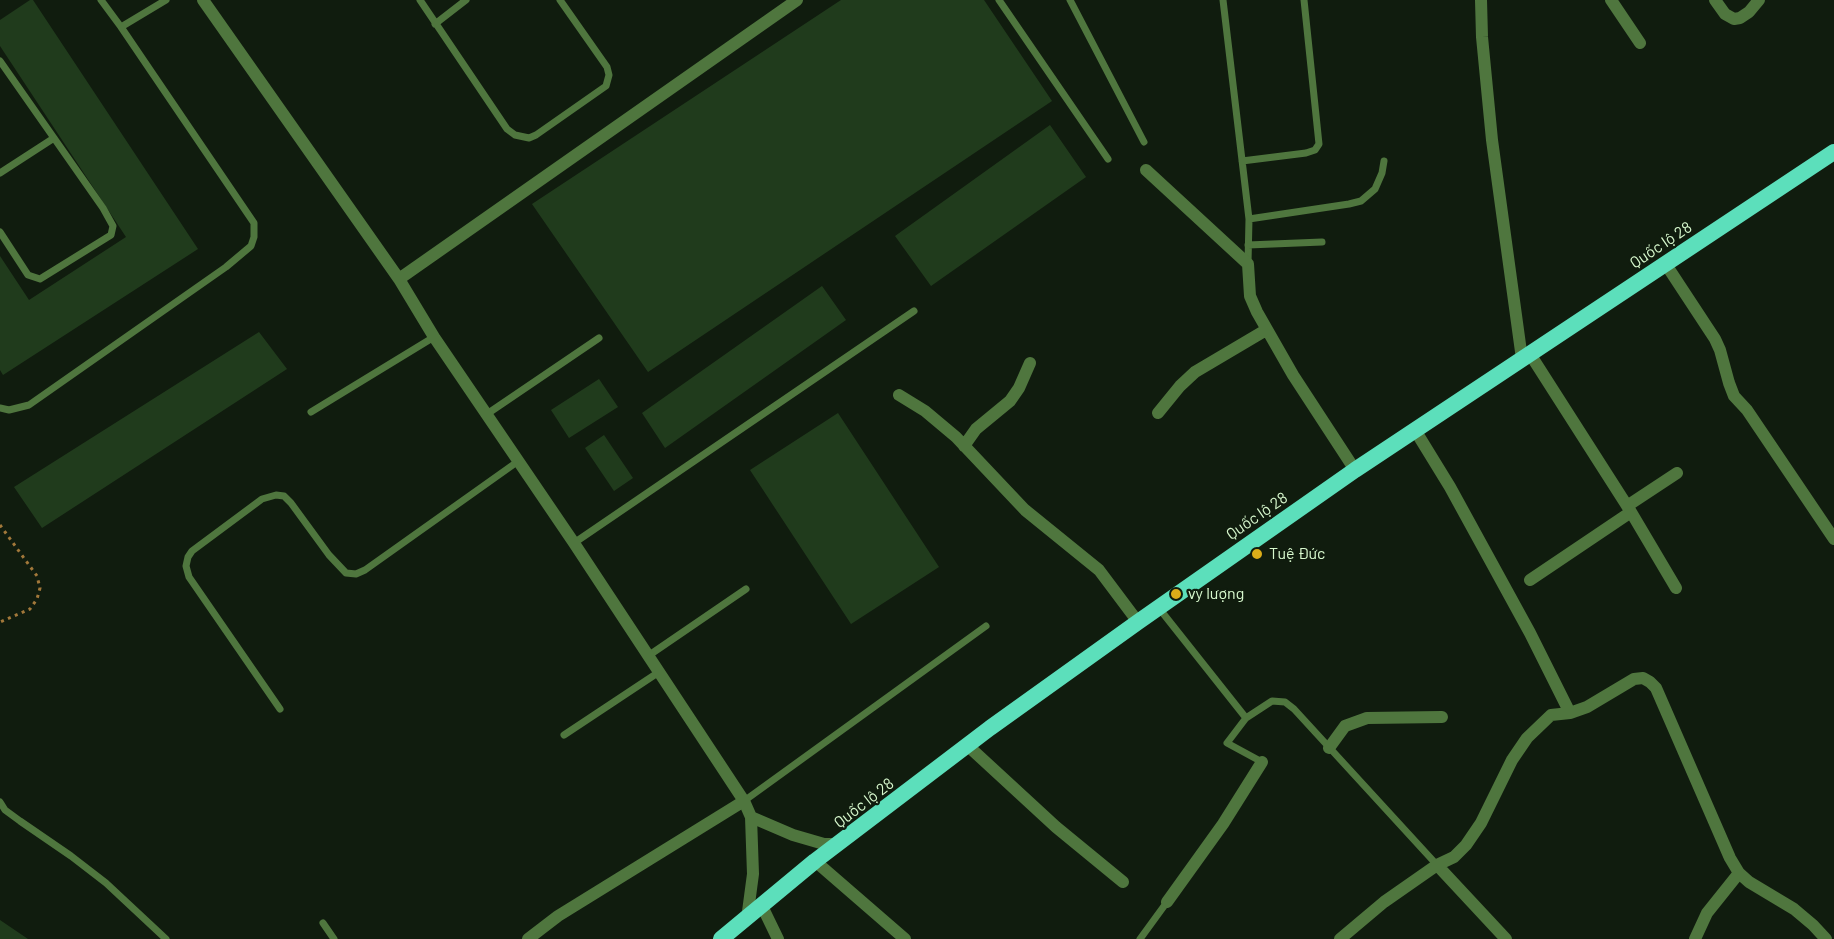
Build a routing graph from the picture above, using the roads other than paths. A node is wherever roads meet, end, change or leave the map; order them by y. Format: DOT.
graph roads {
  1 [pos="101,0"];
  2 [pos="166,0"];
  3 [pos="203,0"];
  4 [pos="420,0"];
  5 [pos="466,0"];
  6 [pos="560,0"];
  7 [pos="797,0"];
  8 [pos="999,0"];
  9 [pos="1070,0"];
  10 [pos="1223,0"];
  11 [pos="1304,0"];
  12 [pos="1481,0"];
  13 [pos="1611,0"];
  14 [pos="1715,0"];
  15 [pos="1759,0"];
  16 [pos="435,24"];
  17 [pos="121,27"];
  18 [pos="1640,43"];
  19 [pos="0,61"];
  20 [pos="54,138"];
  21 [pos="1144,142"];
  22 [pos="1834,152"];
  23 [pos="1108,159"];
  24 [pos="1384,160"];
  25 [pos="1242,161"];
  26 [pos="1146,170"];
  27 [pos="0,173"];
  28 [pos="1249,219"];
  29 [pos="0,232"];
  30 [pos="1322,242"];
  31 [pos="1248,245"];
  32 [pos="1665,263"];
  33 [pos="1248,264"];
  34 [pos="399,279"];
  35 [pos="914,311"];
  36 [pos="1266,330"];
  37 [pos="434,337"];
  38 [pos="599,338"];
  39 [pos="1526,357"];
  40 [pos="1030,363"];
  41 [pos="899,395"];
  42 [pos="0,408"];
  43 [pos="311,412"];
  44 [pos="1158,413"];
  45 [pos="487,414"];
  46 [pos="1415,430"];
  47 [pos="964,446"];
  48 [pos="517,462"];
  49 [pos="1355,470"];
  50 [pos="1677,473"];
  51 [pos="1629,509"];
  52 [pos="1834,538"];
  53 [pos="574,543"];
  54 [pos="1530,580"];
  55 [pos="1676,588"];
  56 [pos="746,589"];
  57 [pos="1158,607"];
  58 [pos="1138,622"];
  59 [pos="986,626"];
  60 [pos="648,656"];
  61 [pos="659,672"];
  62 [pos="280,709"];
  63 [pos="1570,712"];
  64 [pos="1442,717"];
  65 [pos="1246,718"];
  66 [pos="564,735"];
  67 [pos="968,746"];
  68 [pos="1329,748"];
  69 [pos="1262,762"];
  70 [pos="744,801"];
  71 [pos="0,802"];
  72 [pos="751,817"];
  73 [pos="840,844"];
  74 [pos="815,861"];
  75 [pos="1437,865"];
  76 [pos="1739,873"];
  77 [pos="1123,882"];
  78 [pos="1167,902"];
  79 [pos="762,906"];
  80 [pos="747,919"];
  81 [pos="323,923"];
  82 [pos="166,939"];
  83 [pos="334,939"];
  84 [pos="528,939"];
  85 [pos="721,939"];
  86 [pos="778,939"];
  87 [pos="905,939"];
  88 [pos="1140,939"];
  89 [pos="1340,939"];
  90 [pos="1506,939"];
  91 [pos="1695,939"];
  92 [pos="1826,939"];
  1 -- 17 [label="lane"];
  2 -- 17 [label="lane"];
  3 -- 34 [label="street"];
  4 -- 16 [label="lane"];
  5 -- 16 [label="lane"];
  6 -- 16 [label="lane"];
  7 -- 34 [label="street"];
  8 -- 23 [label="lane"];
  9 -- 21 [label="lane"];
  10 -- 25 [label="lane"];
  11 -- 25 [label="lane"];
  12 -- 39 [label="street"];
  13 -- 18 [label="street"];
  14 -- 15 [label="street"];
  17 -- 42 [label="lane"];
  19 -- 20 [label="lane"];
  20 -- 27 [label="lane"];
  20 -- 29 [label="lane"];
  22 -- 32 [label="highway, Quốc lộ 28"];
  24 -- 28 [label="lane"];
  25 -- 28 [label="lane"];
  26 -- 33 [label="street"];
  28 -- 31 [label="lane"];
  30 -- 31 [label="lane"];
  31 -- 33 [label="lane"];
  32 -- 39 [label="highway, Quốc lộ 28"];
  32 -- 52 [label="street"];
  33 -- 36 [label="street"];
  34 -- 37 [label="street"];
  35 -- 53 [label="lane"];
  36 -- 44 [label="street"];
  36 -- 49 [label="street"];
  37 -- 43 [label="lane"];
  37 -- 45 [label="street"];
  38 -- 45 [label="lane"];
  39 -- 46 [label="highway, Quốc lộ 28"];
  39 -- 51 [label="street"];
  40 -- 47 [label="street"];
  41 -- 47 [label="street"];
  45 -- 48 [label="street"];
  46 -- 49 [label="highway, Quốc lộ 28"];
  46 -- 63 [label="street"];
  47 -- 58 [label="street"];
  48 -- 53 [label="street"];
  48 -- 62 [label="lane"];
  49 -- 57 [label="highway, Quốc lộ 28"];
  50 -- 51 [label="street"];
  51 -- 54 [label="street"];
  51 -- 55 [label="street"];
  53 -- 60 [label="street"];
  56 -- 60 [label="lane"];
  57 -- 58 [label="highway, Quốc lộ 28"];
  57 -- 65 [label="lane"];
  58 -- 67 [label="highway, Quốc lộ 28"];
  59 -- 70 [label="lane"];
  60 -- 61 [label="street"];
  61 -- 66 [label="lane"];
  61 -- 70 [label="street"];
  63 -- 75 [label="street"];
  63 -- 76 [label="street"];
  64 -- 68 [label="street"];
  65 -- 68 [label="lane"];
  65 -- 69 [label="lane"];
  67 -- 73 [label="highway, Quốc lộ 28"];
  67 -- 77 [label="street"];
  68 -- 75 [label="lane"];
  69 -- 78 [label="street"];
  70 -- 72 [label="street"];
  70 -- 84 [label="street"];
  71 -- 82 [label="lane"];
  72 -- 73 [label="street"];
  72 -- 80 [label="street"];
  73 -- 74 [label="highway, Quốc lộ 28"];
  74 -- 79 [label="highway, Quốc lộ 28"];
  74 -- 87 [label="street"];
  75 -- 89 [label="street"];
  75 -- 90 [label="street"];
  76 -- 91 [label="street"];
  76 -- 92 [label="street"];
  78 -- 88 [label="lane"];
  79 -- 80 [label="highway, Quốc lộ 28"];
  79 -- 86 [label="street"];
  80 -- 85 [label="highway, Quốc lộ 28"];
  81 -- 83 [label="lane"];
}
